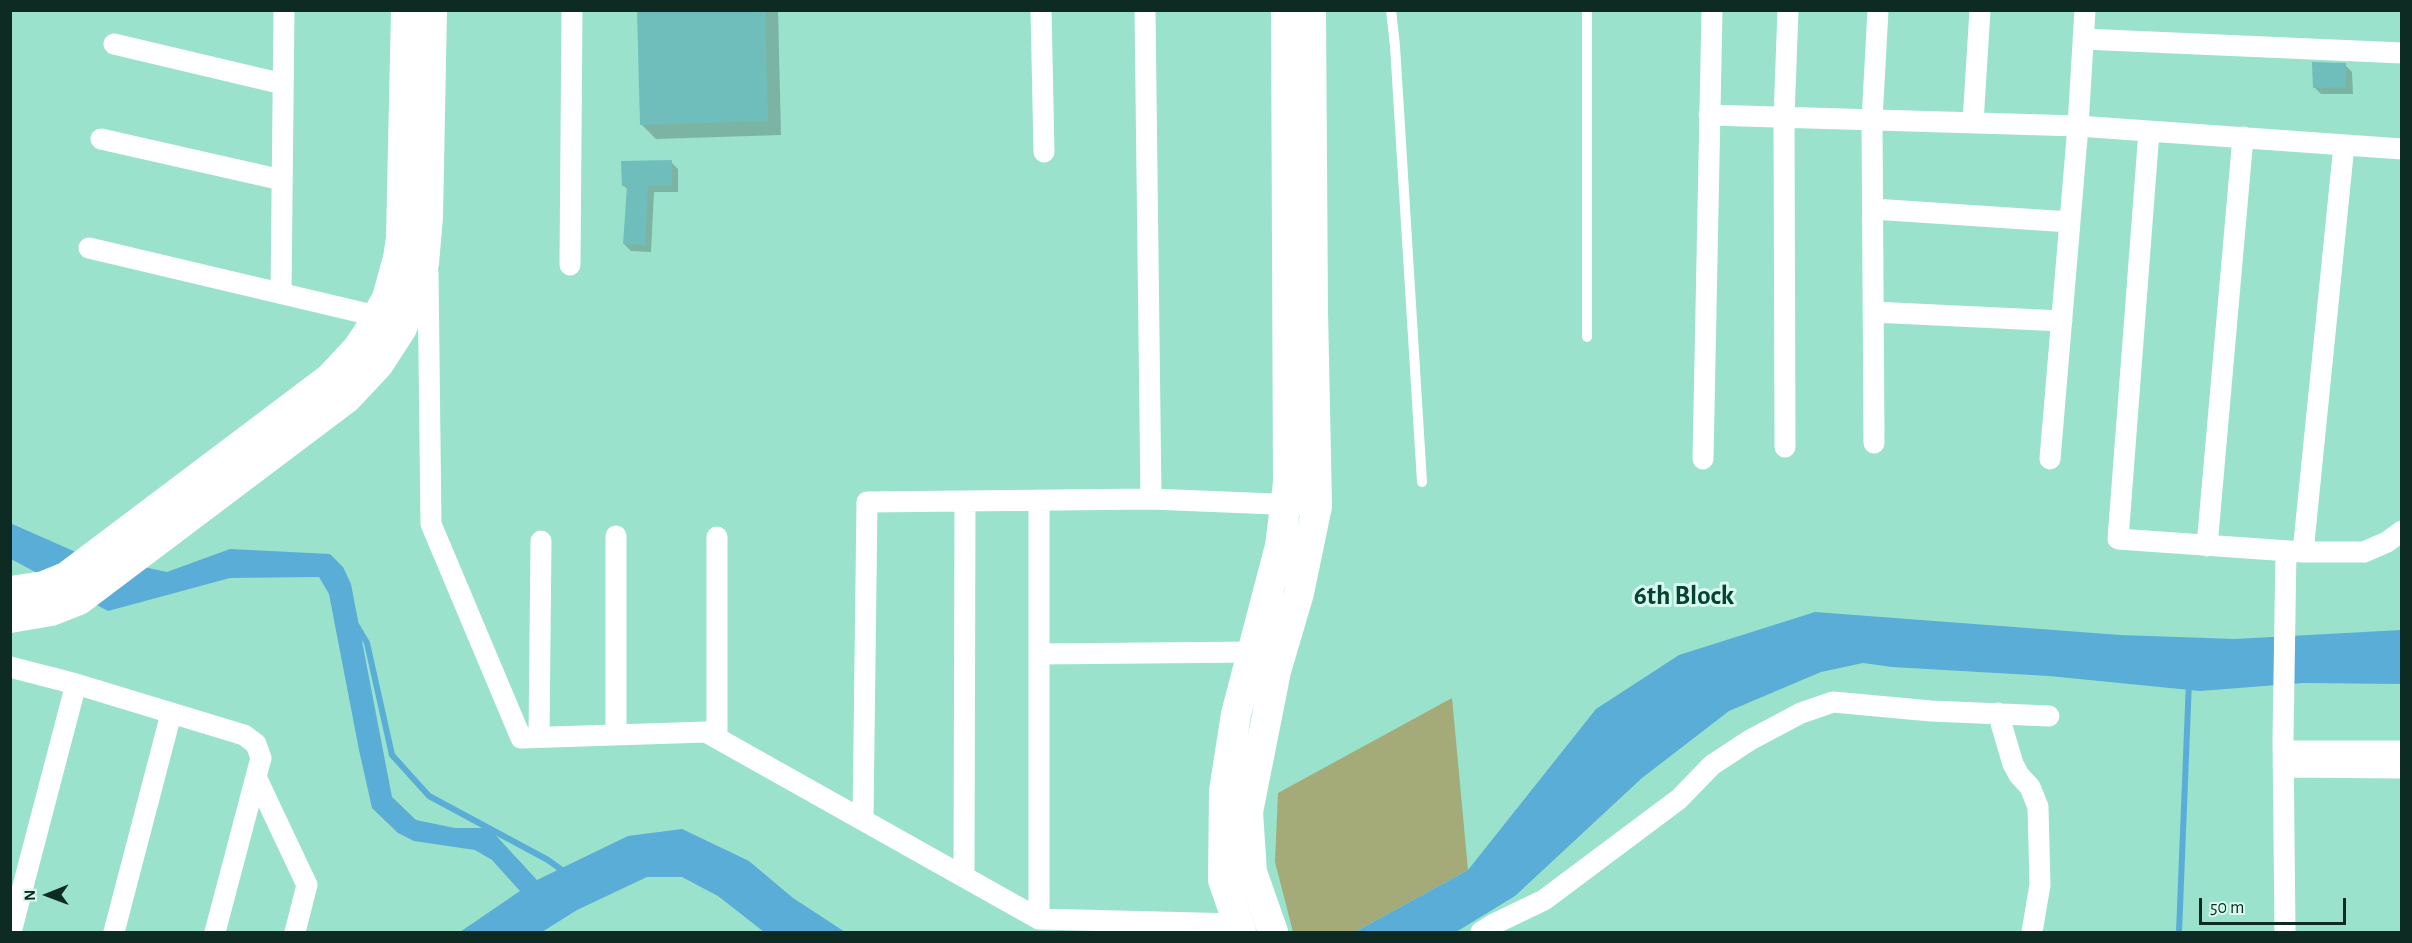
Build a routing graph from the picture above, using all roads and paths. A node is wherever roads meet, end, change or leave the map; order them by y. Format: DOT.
graph roads {
  1 [pos="284,10"];
  2 [pos="405,10"];
  3 [pos="432,10"];
  4 [pos="572,10"];
  5 [pos="1041,10"];
  6 [pos="1145,10"];
  7 [pos="1287,10"];
  8 [pos="1311,10"];
  9 [pos="1391,10"];
  10 [pos="1587,10"];
  11 [pos="1712,10"];
  12 [pos="1788,10"];
  13 [pos="1878,10"];
  14 [pos="1980,10"];
  15 [pos="2085,10"];
  16 [pos="2083,39"];
  17 [pos="114,44"];
  18 [pos="2402,53"];
  19 [pos="283,84"];
  20 [pos="1709,115"];
  21 [pos="1784,117"];
  22 [pos="1872,120"];
  23 [pos="1973,122"];
  24 [pos="2078,126"];
  25 [pos="2149,131"];
  26 [pos="2243,137"];
  27 [pos="101,139"];
  28 [pos="2344,145"];
  29 [pos="2402,149"];
  30 [pos="1044,152"];
  31 [pos="282,180"];
  32 [pos="1873,209"];
  33 [pos="428,217"];
  34 [pos="2070,222"];
  35 [pos="89,248"];
  36 [pos="570,265"];
  37 [pos="281,293"];
  38 [pos="1873,312"];
  39 [pos="391,319"];
  40 [pos="2062,321"];
  41 [pos="1587,337"];
  42 [pos="1874,443"];
  43 [pos="1785,447"];
  44 [pos="1702,459"];
  45 [pos="2050,459"];
  46 [pos="1422,482"];
  47 [pos="1039,500"];
  48 [pos="1151,500"];
  49 [pos="965,501"];
  50 [pos="1286,505"];
  51 [pos="1317,506"];
  52 [pos="2402,531"];
  53 [pos="616,536"];
  54 [pos="717,537"];
  55 [pos="541,541"];
  56 [pos="2207,546"];
  57 [pos="126,548"];
  58 [pos="2294,552"];
  59 [pos="10,591"];
  60 [pos="10,618"];
  61 [pos="1252,652"];
  62 [pos="1039,654"];
  63 [pos="10,667"];
  64 [pos="76,684"];
  65 [pos="1998,713"];
  66 [pos="171,714"];
  67 [pos="2049,716"];
  68 [pos="616,735"];
  69 [pos="539,737"];
  70 [pos="717,738"];
  71 [pos="2402,752"];
  72 [pos="2283,759"];
  73 [pos="2402,768"];
  74 [pos="256,777"];
  75 [pos="863,819"];
  76 [pos="964,877"];
  77 [pos="1039,919"];
  78 [pos="1240,928"];
  79 [pos="11,933"];
  80 [pos="114,933"];
  81 [pos="215,933"];
  82 [pos="295,933"];
  83 [pos="1273,933"];
  84 [pos="1481,933"];
  85 [pos="2032,933"];
  86 [pos="2285,933"];
  1 -- 19 [label="street"];
  2 -- 39 [label="street"];
  3 -- 33 [label="street"];
  4 -- 36 [label="street"];
  5 -- 30 [label="street"];
  6 -- 48 [label="street"];
  7 -- 50 [label="street"];
  8 -- 51 [label="street"];
  9 -- 46 [label="lane"];
  10 -- 41 [label="lane"];
  11 -- 20 [label="street"];
  12 -- 21 [label="street"];
  13 -- 22 [label="street"];
  14 -- 23 [label="street"];
  15 -- 16 [label="street"];
  16 -- 18 [label="street"];
  16 -- 24 [label="street"];
  17 -- 19 [label="street"];
  19 -- 31 [label="street"];
  20 -- 21 [label="street"];
  20 -- 44 [label="street"];
  21 -- 22 [label="street"];
  21 -- 43 [label="street"];
  22 -- 23 [label="street"];
  22 -- 32 [label="street"];
  23 -- 24 [label="street"];
  24 -- 25 [label="street"];
  24 -- 34 [label="street"];
  25 -- 26 [label="street"];
  25 -- 56 [label="street"];
  26 -- 28 [label="street"];
  26 -- 56 [label="street"];
  27 -- 31 [label="street"];
  28 -- 29 [label="street"];
  28 -- 58 [label="street"];
  31 -- 37 [label="street"];
  32 -- 34 [label="street"];
  32 -- 38 [label="street"];
  33 -- 39 [label="street"];
  33 -- 69 [label="street"];
  34 -- 40 [label="street"];
  35 -- 37 [label="street"];
  37 -- 39 [label="street"];
  38 -- 40 [label="street"];
  38 -- 42 [label="street"];
  39 -- 57 [label="street"];
  40 -- 45 [label="street"];
  47 -- 48 [label="street"];
  47 -- 49 [label="street"];
  47 -- 62 [label="street"];
  48 -- 50 [label="street"];
  49 -- 75 [label="street"];
  49 -- 76 [label="street"];
  50 -- 51 [label="street"];
  50 -- 61 [label="street"];
  51 -- 83 [label="street"];
  52 -- 58 [label="street"];
  53 -- 68 [label="street"];
  54 -- 70 [label="street"];
  55 -- 69 [label="street"];
  56 -- 58 [label="street"];
  57 -- 59 [label="street"];
  57 -- 60 [label="street"];
  58 -- 72 [label="street"];
  61 -- 62 [label="street"];
  61 -- 78 [label="street"];
  62 -- 77 [label="street"];
  63 -- 64 [label="street"];
  64 -- 66 [label="street"];
  64 -- 79 [label="street"];
  65 -- 67 [label="street"];
  65 -- 84 [label="street"];
  65 -- 85 [label="street"];
  66 -- 74 [label="street"];
  66 -- 80 [label="street"];
  68 -- 69 [label="street"];
  68 -- 70 [label="street"];
  70 -- 75 [label="street"];
  71 -- 72 [label="street"];
  72 -- 73 [label="street"];
  72 -- 86 [label="street"];
  74 -- 81 [label="street"];
  74 -- 82 [label="street"];
  75 -- 76 [label="street"];
  76 -- 77 [label="street"];
  77 -- 78 [label="street"];
}
